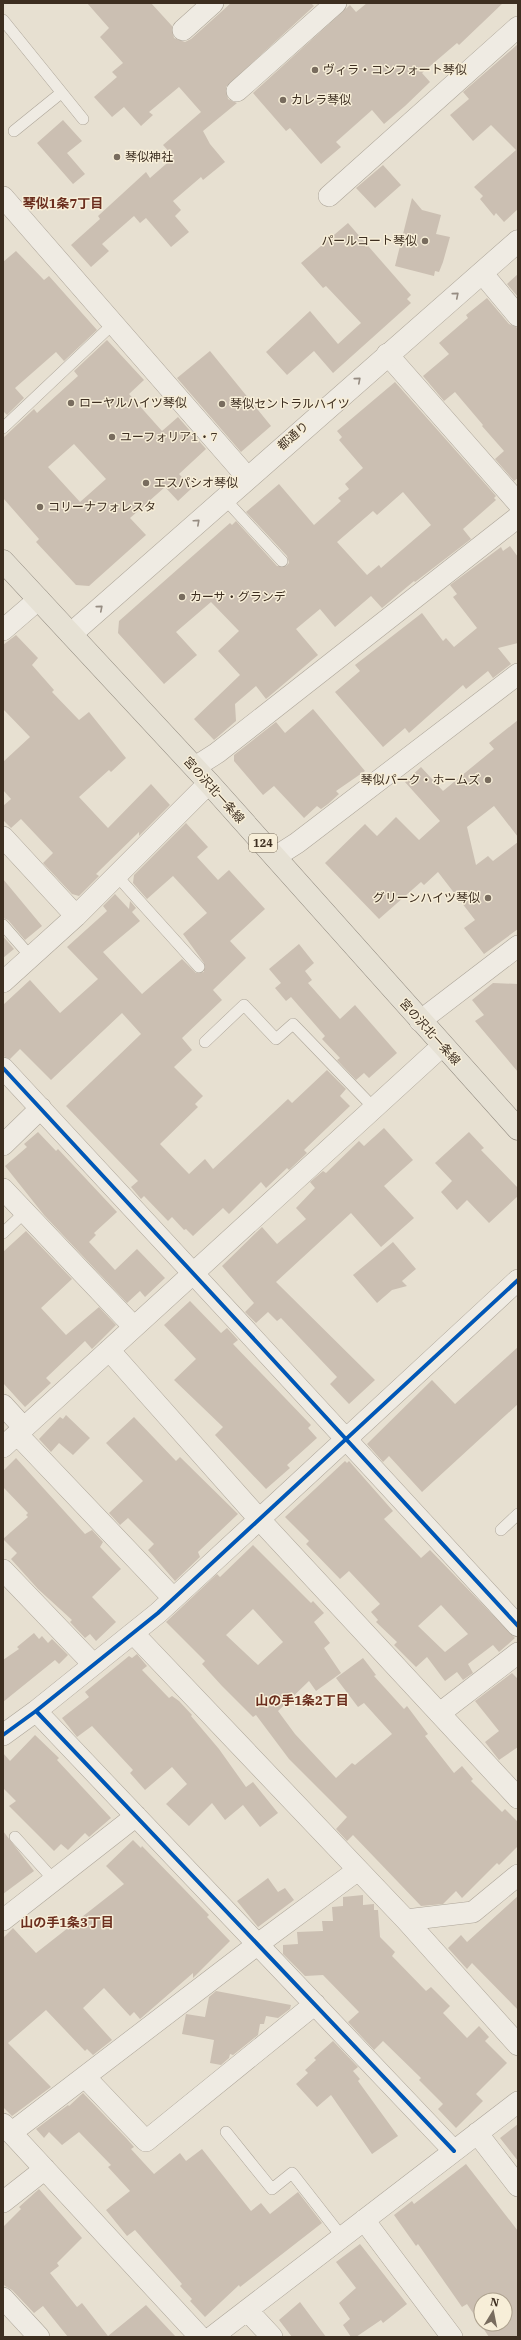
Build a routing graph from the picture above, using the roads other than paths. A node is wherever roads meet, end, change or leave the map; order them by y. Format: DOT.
graph roads {
  1 [pos="213,3"];
  2 [pos="336,3"];
  3 [pos="3,20"];
  4 [pos="518,28"];
  5 [pos="183,30"];
  6 [pos="237,91"];
  7 [pos="61,93"];
  8 [pos="82,119"];
  9 [pos="14,131"];
  10 [pos="329,196"];
  11 [pos="3,197"];
  12 [pos="518,241"];
  13 [pos="482,273"];
  14 [pos="518,316"];
  15 [pos="113,324"];
  16 [pos="387,354"];
  17 [pos="3,428"];
  18 [pos="247,477"];
  19 [pos="224,498"];
  20 [pos="518,503"];
  21 [pos="518,517"];
  22 [pos="3,561"];
  23 [pos="282,561"];
  24 [pos="39,599"];
  25 [pos="3,630"];
  26 [pos="71,634"];
  27 [pos="518,674"];
  28 [pos="194,767"];
  29 [pos="209,783"];
  30 [pos="3,837"];
  31 [pos="274,857"];
  32 [pos="117,876"];
  33 [pos="76,916"];
  34 [pos="3,925"];
  35 [pos="518,946"];
  36 [pos="30,957"];
  37 [pos="199,967"];
  38 [pos="3,982"];
  39 [pos="420,1021"];
  40 [pos="205,1042"];
  41 [pos="442,1046"];
  42 [pos="3,1068"];
  43 [pos="41,1108"];
  44 [pos="373,1108"];
  45 [pos="518,1129"];
  46 [pos="3,1145"];
  47 [pos="3,1189"];
  48 [pos="24,1213"];
  49 [pos="3,1233"];
  50 [pos="195,1272"];
  51 [pos="518,1280"];
  52 [pos="134,1327"];
  53 [pos="109,1350"];
  54 [pos="3,1405"];
  55 [pos="15,1437"];
  56 [pos="345,1439"];
  57 [pos="518,1514"];
  58 [pos="260,1520"];
  59 [pos="501,1530"];
  60 [pos="3,1570"];
  61 [pos="173,1598"];
  62 [pos="518,1626"];
  63 [pos="133,1633"];
  64 [pos="518,1653"];
  65 [pos="93,1664"];
  66 [pos="36,1711"];
  67 [pos="440,1713"];
  68 [pos="3,1734"];
  69 [pos="518,1798"];
  70 [pos="136,1816"];
  71 [pos="15,1837"];
  72 [pos="358,1870"];
  73 [pos="518,1876"];
  74 [pos="54,1880"];
  75 [pos="4,1917"];
  76 [pos="406,1920"];
  77 [pos="258,1944"];
  78 [pos="315,2004"];
  79 [pos="518,2045"];
  80 [pos="85,2077"];
  81 [pos="518,2102"];
  82 [pos="7,2129"];
  83 [pos="226,2132"];
  84 [pos="477,2133"];
  85 [pos="454,2151"];
  86 [pos="45,2169"];
  87 [pos="518,2186"];
  88 [pos="3,2202"];
  89 [pos="364,2220"];
  90 [pos="342,2237"];
  91 [pos="3,2298"];
  92 [pos="247,2310"];
  93 [pos="39,2337"];
  94 [pos="200,2337"];
  95 [pos="212,2337"];
  96 [pos="272,2337"];
  97 [pos="452,2337"];
  1 -- 5 [label="street"];
  2 -- 6 [label="street"];
  3 -- 7 [label="lane"];
  4 -- 10 [label="street"];
  7 -- 8 [label="lane"];
  7 -- 9 [label="lane"];
  11 -- 15 [label="street"];
  12 -- 13 [label="street, 都通り"];
  13 -- 14 [label="street"];
  16 -- 13 [label="street, 都通り, one-way"];
  15 -- 17 [label="lane"];
  15 -- 18 [label="street"];
  18 -- 16 [label="street, 都通り, one-way"];
  16 -- 20 [label="street"];
  18 -- 19 [label="street, 都通り"];
  19 -- 23 [label="lane"];
  26 -- 19 [label="street, 都通り, one-way"];
  21 -- 28 [label="street"];
  22 -- 24 [label="main road, 宮の沢北一条線 / 124"];
  24 -- 25 [label="street"];
  24 -- 26 [label="main road, 宮の沢北一条線 / 124"];
  26 -- 28 [label="main road, 宮の沢北一条線 / 124"];
  27 -- 31 [label="street"];
  28 -- 29 [label="main road, 宮の沢北一条線 / 124"];
  29 -- 31 [label="main road, 宮の沢北一条線 / 124"];
  29 -- 32 [label="street"];
  30 -- 33 [label="street"];
  31 -- 39 [label="main road, 宮の沢北一条線 / 124"];
  32 -- 33 [label="street"];
  32 -- 37 [label="lane"];
  33 -- 36 [label="street"];
  34 -- 36 [label="lane"];
  35 -- 39 [label="street"];
  36 -- 38 [label="street"];
  39 -- 41 [label="main road, 宮の沢北一条線 / 124"];
  40 -- 44 [label="lane"];
  41 -- 44 [label="street"];
  41 -- 45 [label="main road, 宮の沢北一条線 / 124"];
  42 -- 43 [label="street"];
  43 -- 46 [label="street"];
  43 -- 50 [label="street"];
  44 -- 50 [label="street"];
  47 -- 48 [label="street"];
  48 -- 49 [label="lane"];
  48 -- 52 [label="street"];
  50 -- 52 [label="street"];
  50 -- 56 [label="street"];
  51 -- 56 [label="street"];
  52 -- 53 [label="street"];
  53 -- 55 [label="street"];
  53 -- 58 [label="street"];
  54 -- 55 [label="street"];
  55 -- 61 [label="street"];
  56 -- 58 [label="street"];
  56 -- 62 [label="street"];
  57 -- 59 [label="lane"];
  58 -- 61 [label="street"];
  58 -- 67 [label="street"];
  60 -- 65 [label="street"];
  61 -- 63 [label="street"];
  63 -- 65 [label="street"];
  63 -- 72 [label="street"];
  64 -- 67 [label="street"];
  65 -- 66 [label="street"];
  66 -- 68 [label="street"];
  66 -- 70 [label="street"];
  67 -- 69 [label="street"];
  70 -- 74 [label="street"];
  70 -- 77 [label="street"];
  71 -- 74 [label="lane"];
  72 -- 76 [label="street"];
  72 -- 77 [label="street"];
  73 -- 76 [label="street"];
  74 -- 75 [label="street"];
  76 -- 79 [label="street"];
  77 -- 78 [label="street"];
  77 -- 80 [label="street"];
  78 -- 80 [label="street"];
  78 -- 85 [label="street"];
  80 -- 82 [label="street"];
  81 -- 84 [label="street"];
  82 -- 86 [label="street"];
  83 -- 90 [label="lane"];
  84 -- 85 [label="street"];
  84 -- 87 [label="street"];
  85 -- 89 [label="street"];
  86 -- 88 [label="street"];
  86 -- 94 [label="street"];
  89 -- 90 [label="street"];
  89 -- 97 [label="street"];
  90 -- 92 [label="street"];
  91 -- 93 [label="street"];
  92 -- 95 [label="street"];
  92 -- 96 [label="street"];
}
